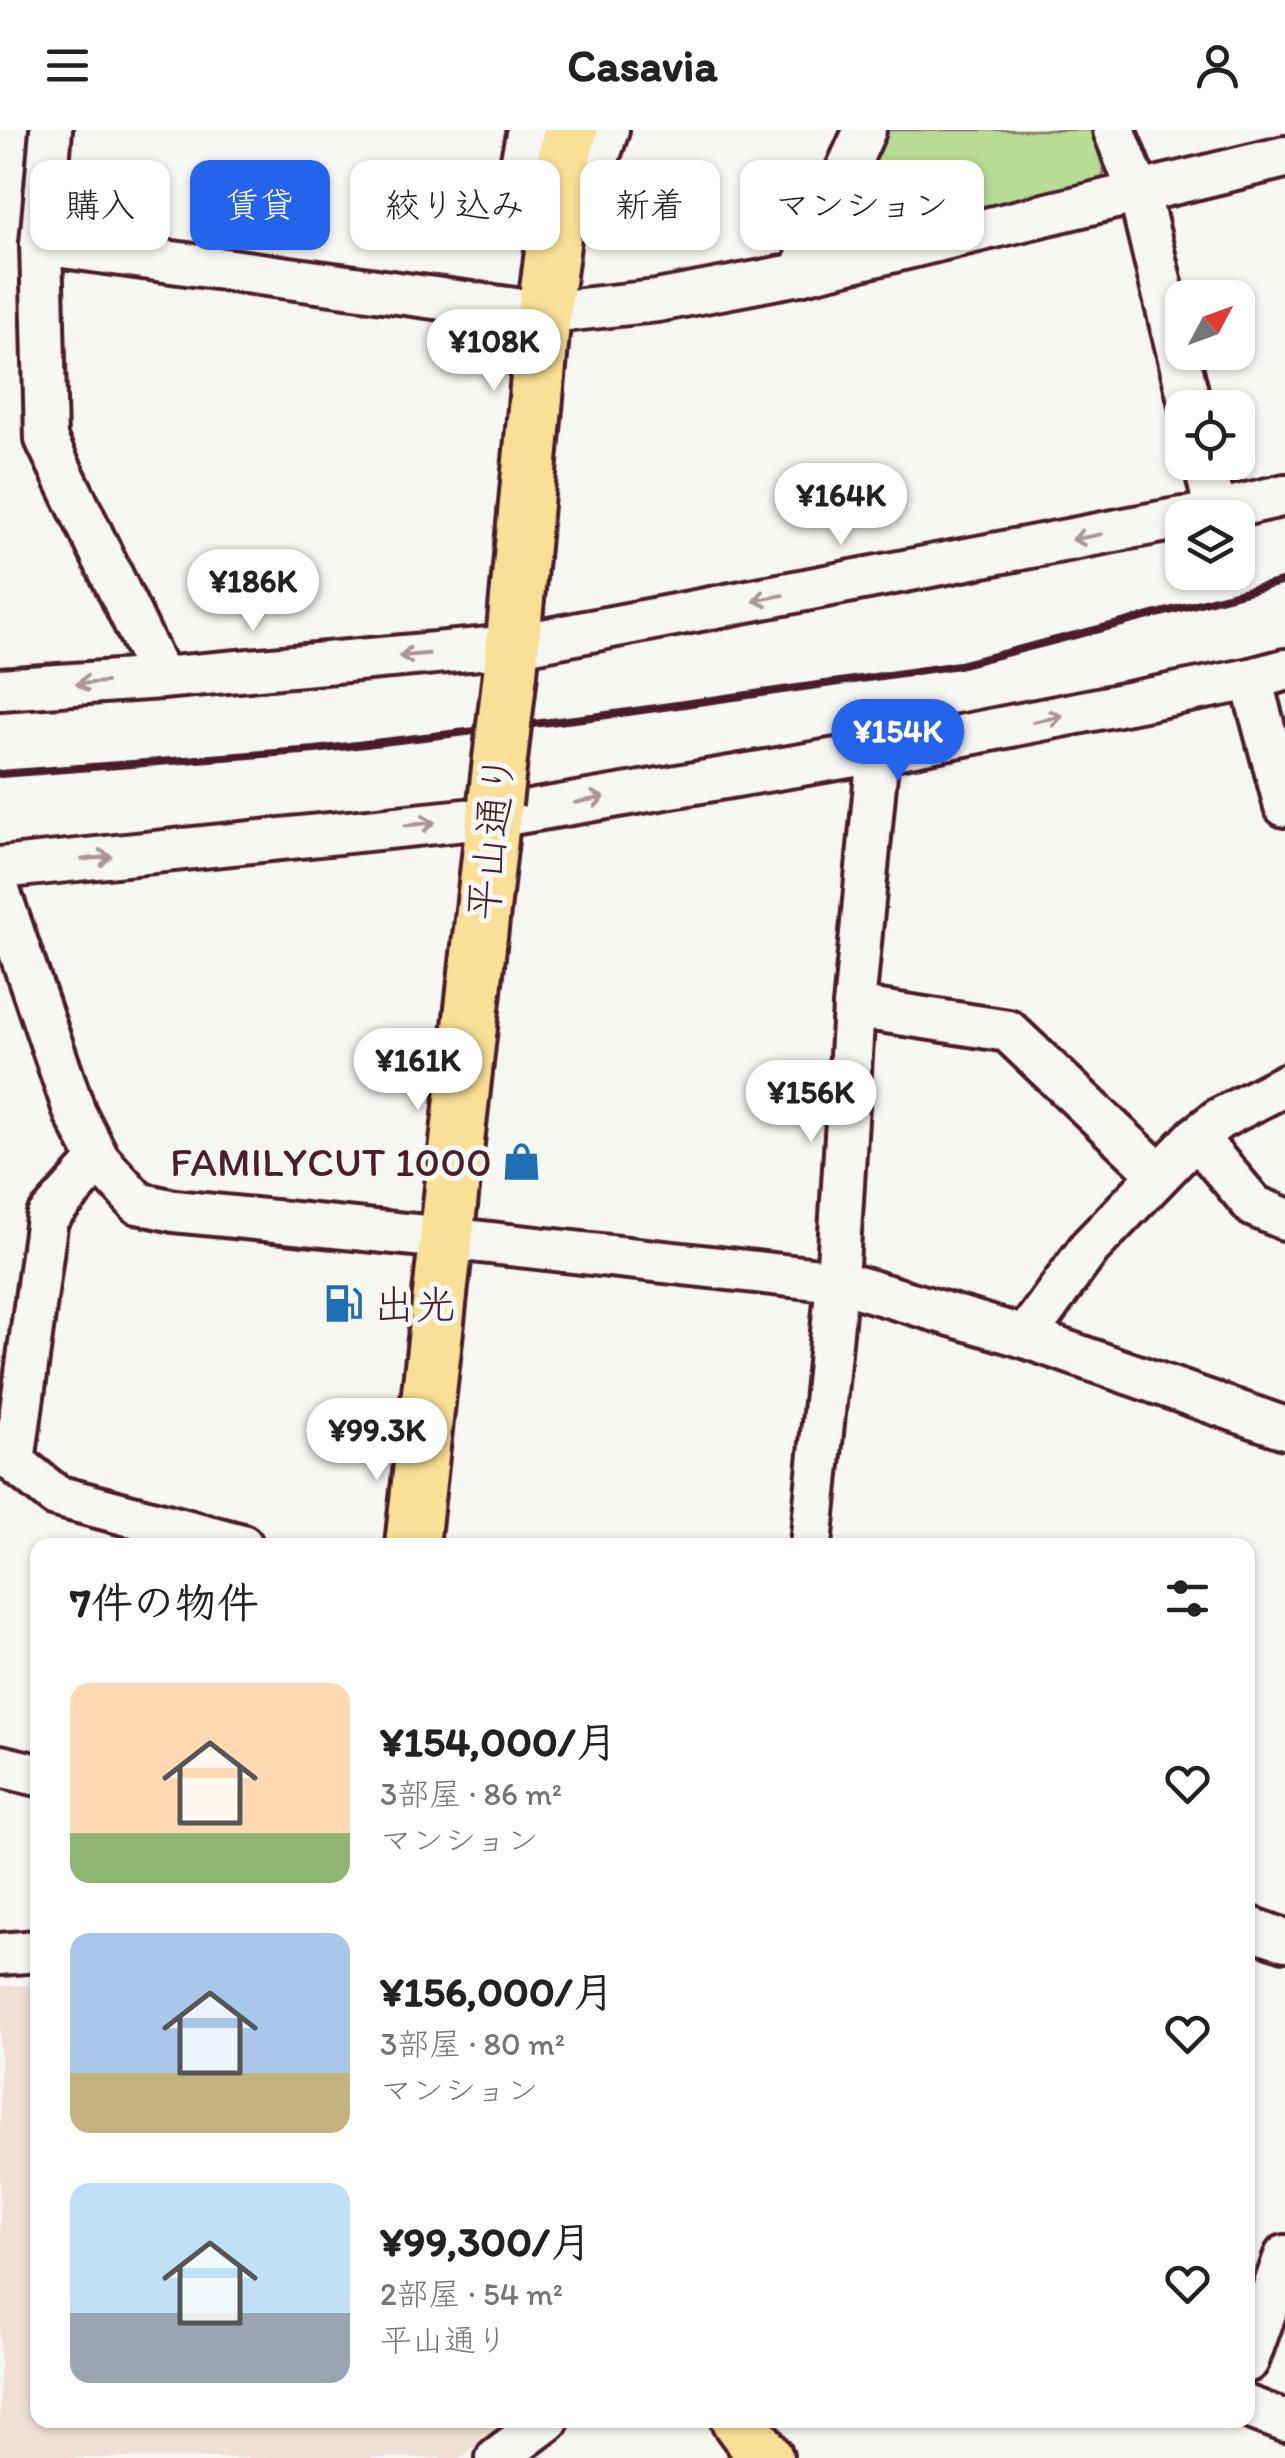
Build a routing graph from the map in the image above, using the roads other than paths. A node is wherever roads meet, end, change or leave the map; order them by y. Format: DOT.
graph roads {
  1 [pos="51,130"];
  2 [pos="528,130"];
  3 [pos="571,130"];
  4 [pos="608,130"];
  5 [pos="865,130"];
  6 [pos="1114,130"];
  7 [pos="1285,156"];
  8 [pos="48,160"];
  9 [pos="522,160"];
  10 [pos="1139,193"];
  11 [pos="560,196"];
  12 [pos="560,233"];
  13 [pos="41,250"];
  14 [pos="85,250"];
  15 [pos="553,250"];
  16 [pos="799,274"];
  17 [pos="544,313"];
  18 [pos="1186,390"];
  19 [pos="1285,496"];
  20 [pos="1255,503"];
  21 [pos="1165,522"];
  22 [pos="511,659"];
  23 [pos="1268,674"];
  24 [pos="162,678"];
  25 [pos="0,689"];
  26 [pos="878,752"];
  27 [pos="1285,806"];
  28 [pos="495,810"];
  29 [pos="0,868"];
  30 [pos="0,893"];
  31 [pos="854,1007"];
  32 [pos="1285,1085"];
  33 [pos="1196,1136"];
  34 [pos="99,1160"];
  35 [pos="1160,1174"];
  36 [pos="1285,1219"];
  37 [pos="446,1238"];
  38 [pos="837,1280"];
  39 [pos="1026,1337"];
  40 [pos="1285,1428"];
  41 [pos="206,1538"];
  42 [pos="413,1538"];
  43 [pos="812,1538"];
  44 [pos="0,1766"];
  45 [pos="30,1773"];
  46 [pos="1255,1929"];
  47 [pos="1285,1940"];
  48 [pos="30,1951"];
  49 [pos="0,1954"];
  50 [pos="1285,2256"];
  51 [pos="1255,2342"];
  52 [pos="1255,2410"];
  53 [pos="1285,2421"];
  54 [pos="537,2428"];
  55 [pos="744,2428"];
  56 [pos="497,2458"];
  57 [pos="766,2458"];
  1 -- 8 [label="street"];
  2 -- 9 [label="street"];
  3 -- 11 [label="main road, 平山通り"];
  4 -- 12 [label="street"];
  5 -- 16 [label="street"];
  6 -- 10 [label="street"];
  7 -- 10 [label="street"];
  10 -- 16 [label="street"];
  10 -- 18 [label="street"];
  13 -- 24 [label="street"];
  14 -- 17 [label="street"];
  15 -- 17 [label="main road, 平山通り"];
  16 -- 17 [label="street"];
  17 -- 22 [label="main road, 平山通り"];
  19 -- 20 [label="street"];
  21 -- 22 [label="street, one-way"];
  22 -- 24 [label="street, one-way"];
  22 -- 28 [label="main road, 平山通り, bridge"];
  26 -- 23 [label="street, one-way"];
  23 -- 27 [label="street"];
  24 -- 25 [label="street, one-way"];
  28 -- 26 [label="street, one-way"];
  26 -- 31 [label="street"];
  29 -- 28 [label="street, one-way"];
  28 -- 37 [label="main road, 平山通り"];
  30 -- 34 [label="street"];
  31 -- 35 [label="street"];
  31 -- 38 [label="street"];
  32 -- 33 [label="street"];
  33 -- 35 [label="street"];
  33 -- 36 [label="street"];
  34 -- 37 [label="street"];
  34 -- 41 [label="street"];
  35 -- 39 [label="street"];
  37 -- 38 [label="street"];
  37 -- 42 [label="main road, 平山通り"];
  38 -- 39 [label="street"];
  38 -- 43 [label="street"];
  39 -- 40 [label="street"];
  44 -- 45 [label="street"];
  46 -- 47 [label="street"];
  48 -- 49 [label="street"];
  50 -- 51 [label="street"];
  52 -- 53 [label="street"];
  54 -- 56 [label="street"];
  55 -- 57 [label="main road"];
}
